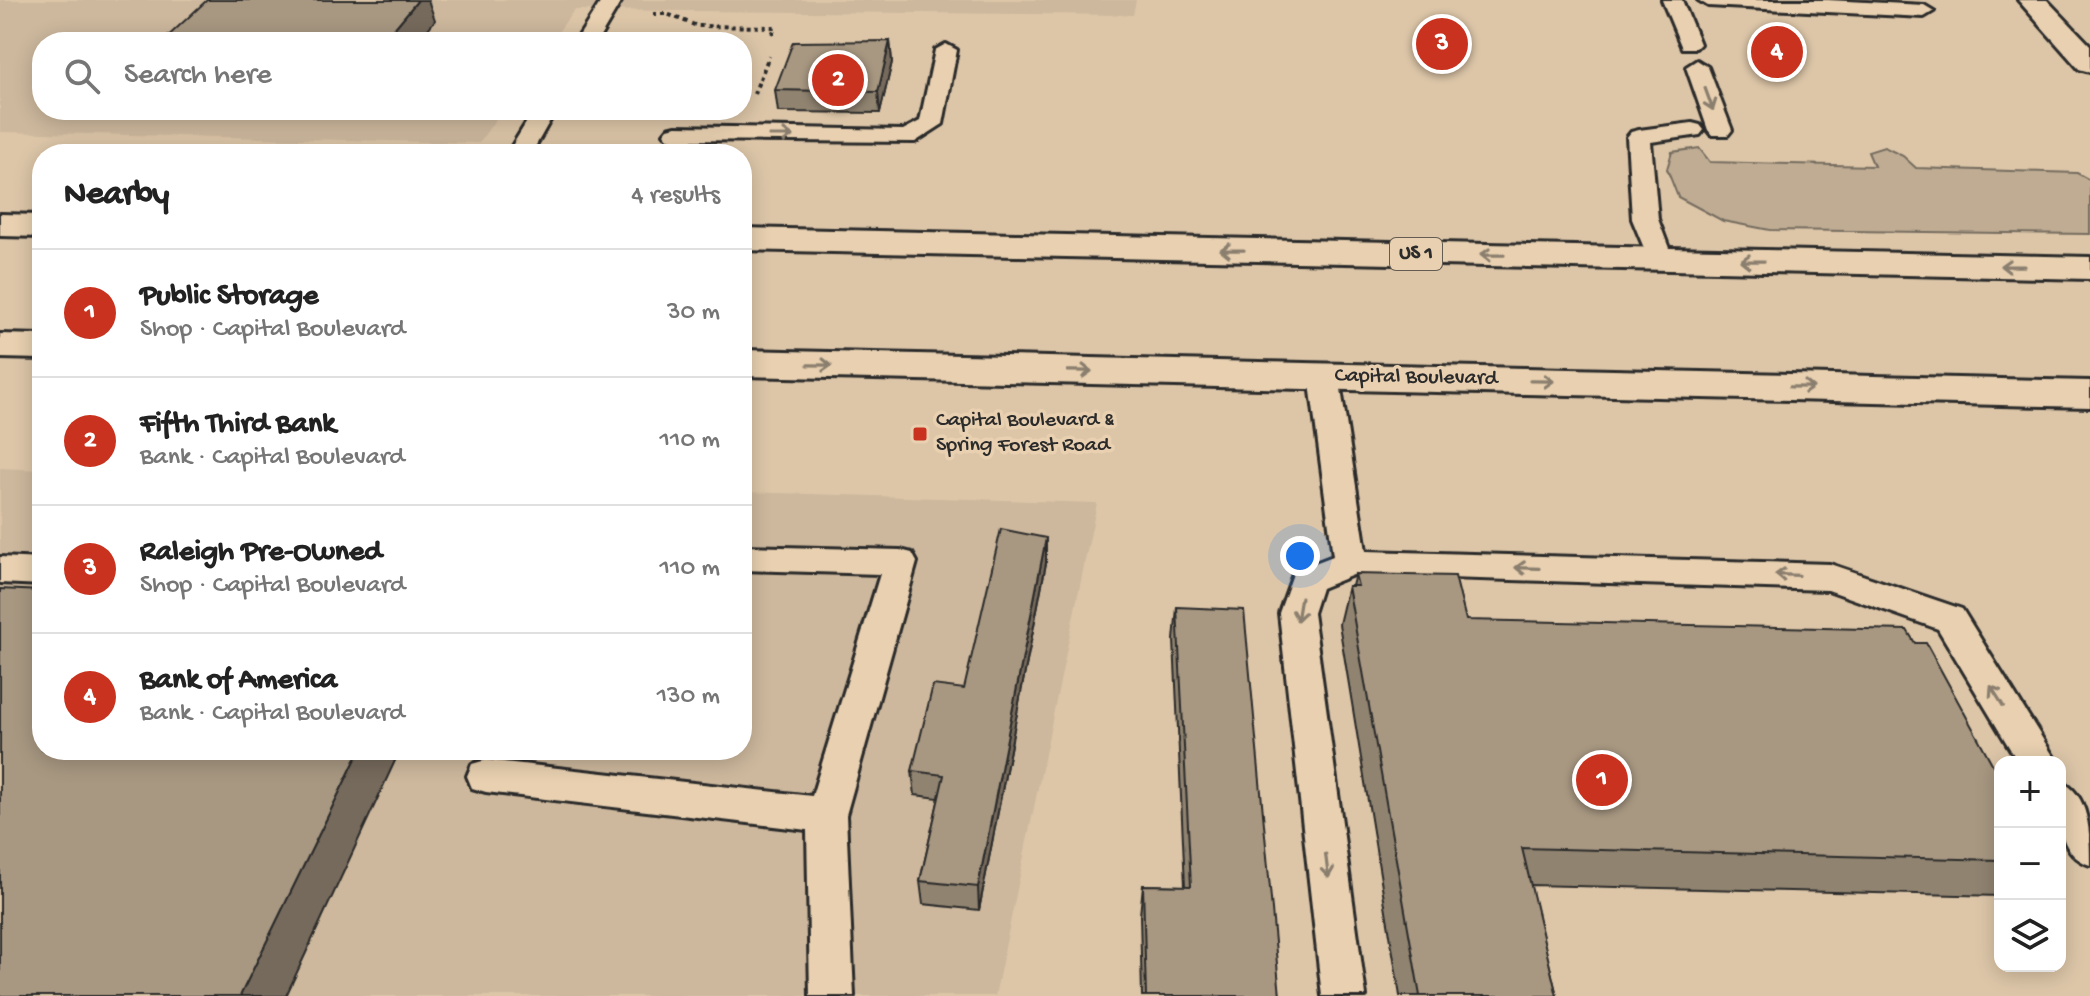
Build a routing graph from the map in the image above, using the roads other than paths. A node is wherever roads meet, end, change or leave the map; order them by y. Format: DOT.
graph roads {
  1 [pos="612,0"];
  2 [pos="1672,0"];
  3 [pos="1708,0"];
  4 [pos="2032,0"];
  5 [pos="1924,11"];
  6 [pos="592,32"];
  7 [pos="1689,44"];
  8 [pos="946,50"];
  9 [pos="2090,63"];
  10 [pos="1697,67"];
  11 [pos="539,120"];
  12 [pos="1692,130"];
  13 [pos="1720,130"];
  14 [pos="676,133"];
  15 [pos="525,144"];
  16 [pos="0,225"];
  17 [pos="32,226"];
  18 [pos="752,239"];
  19 [pos="1660,259"];
  20 [pos="2090,268"];
  21 [pos="0,346"];
  22 [pos="32,347"];
  23 [pos="752,363"];
  24 [pos="1324,376"];
  25 [pos="2090,394"];
  26 [pos="752,558"];
  27 [pos="1351,563"];
  28 [pos="0,570"];
  29 [pos="32,572"];
  30 [pos="2034,756"];
  31 [pos="486,776"];
  32 [pos="2066,808"];
  33 [pos="826,815"];
  34 [pos="2090,847"];
  35 [pos="832,996"];
  36 [pos="1344,996"];
  1 -- 6 [label="lane"];
  2 -- 7 [label="lane"];
  3 -- 5 [label="lane"];
  4 -- 9 [label="main road"];
  14 -- 8 [label="lane, one-way"];
  10 -- 13 [label="lane, one-way"];
  11 -- 15 [label="lane"];
  12 -- 19 [label="lane"];
  16 -- 17 [label="main road"];
  19 -- 18 [label="main road, US 1, one-way"];
  20 -- 19 [label="main road, US 1, one-way"];
  21 -- 22 [label="main road"];
  23 -- 24 [label="main road, Capital Boulevard, one-way"];
  24 -- 25 [label="main road, Capital Boulevard, one-way"];
  24 -- 27 [label="lane"];
  26 -- 33 [label="lane"];
  30 -- 27 [label="lane, one-way"];
  27 -- 36 [label="lane, one-way"];
  28 -- 29 [label="lane"];
  31 -- 33 [label="lane"];
  32 -- 34 [label="lane"];
  33 -- 35 [label="lane"];
}
